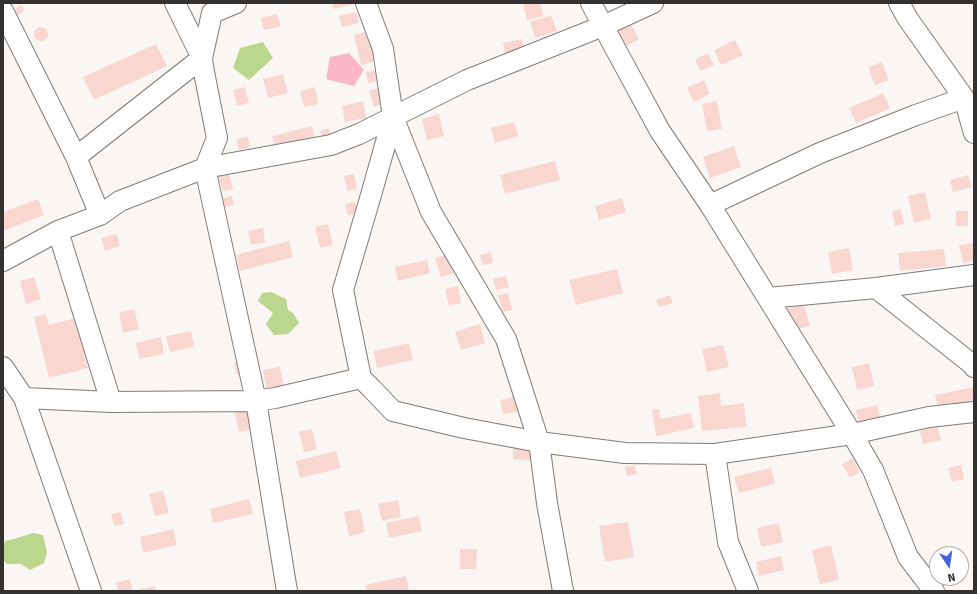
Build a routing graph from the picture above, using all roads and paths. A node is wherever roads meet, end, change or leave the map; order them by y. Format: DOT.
graph roads {
  1 [pos="176,3"];
  2 [pos="236,3"];
  3 [pos="366,3"];
  4 [pos="591,3"];
  5 [pos="653,3"];
  6 [pos="899,3"];
  7 [pos="3,11"];
  8 [pos="602,26"];
  9 [pos="202,58"];
  10 [pos="964,98"];
  11 [pos="393,117"];
  12 [pos="974,132"];
  13 [pos="76,157"];
  14 [pos="204,168"];
  15 [pos="710,205"];
  16 [pos="100,214"];
  17 [pos="58,230"];
  18 [pos="3,261"];
  19 [pos="974,275"];
  20 [pos="876,288"];
  21 [pos="768,298"];
  22 [pos="3,366"];
  23 [pos="974,367"];
  24 [pos="361,378"];
  25 [pos="24,398"];
  26 [pos="256,401"];
  27 [pos="111,402"];
  28 [pos="974,412"];
  29 [pos="852,434"];
  30 [pos="539,442"];
  31 [pos="715,454"];
  32 [pos="91,591"];
  33 [pos="287,591"];
  34 [pos="563,591"];
  35 [pos="748,591"];
  36 [pos="934,591"];
  1 -- 9 [label="street"];
  2 -- 9 [label="street"];
  3 -- 11 [label="street"];
  4 -- 8 [label="street"];
  5 -- 8 [label="street"];
  6 -- 10 [label="street"];
  7 -- 13 [label="street"];
  8 -- 11 [label="street"];
  8 -- 15 [label="street"];
  9 -- 13 [label="street"];
  9 -- 14 [label="street"];
  10 -- 12 [label="street"];
  10 -- 15 [label="street"];
  11 -- 14 [label="street"];
  11 -- 24 [label="street"];
  11 -- 30 [label="street"];
  13 -- 16 [label="street"];
  14 -- 16 [label="street"];
  14 -- 26 [label="street"];
  15 -- 21 [label="street"];
  16 -- 17 [label="street"];
  17 -- 18 [label="street"];
  17 -- 27 [label="street"];
  19 -- 20 [label="street"];
  20 -- 21 [label="street"];
  20 -- 23 [label="street"];
  21 -- 29 [label="street"];
  22 -- 25 [label="street"];
  24 -- 26 [label="street"];
  24 -- 30 [label="street"];
  25 -- 27 [label="street"];
  25 -- 32 [label="street"];
  26 -- 27 [label="street"];
  26 -- 33 [label="street"];
  28 -- 29 [label="street"];
  29 -- 31 [label="street"];
  29 -- 36 [label="street"];
  30 -- 31 [label="street"];
  30 -- 34 [label="street"];
  31 -- 35 [label="street"];
}
